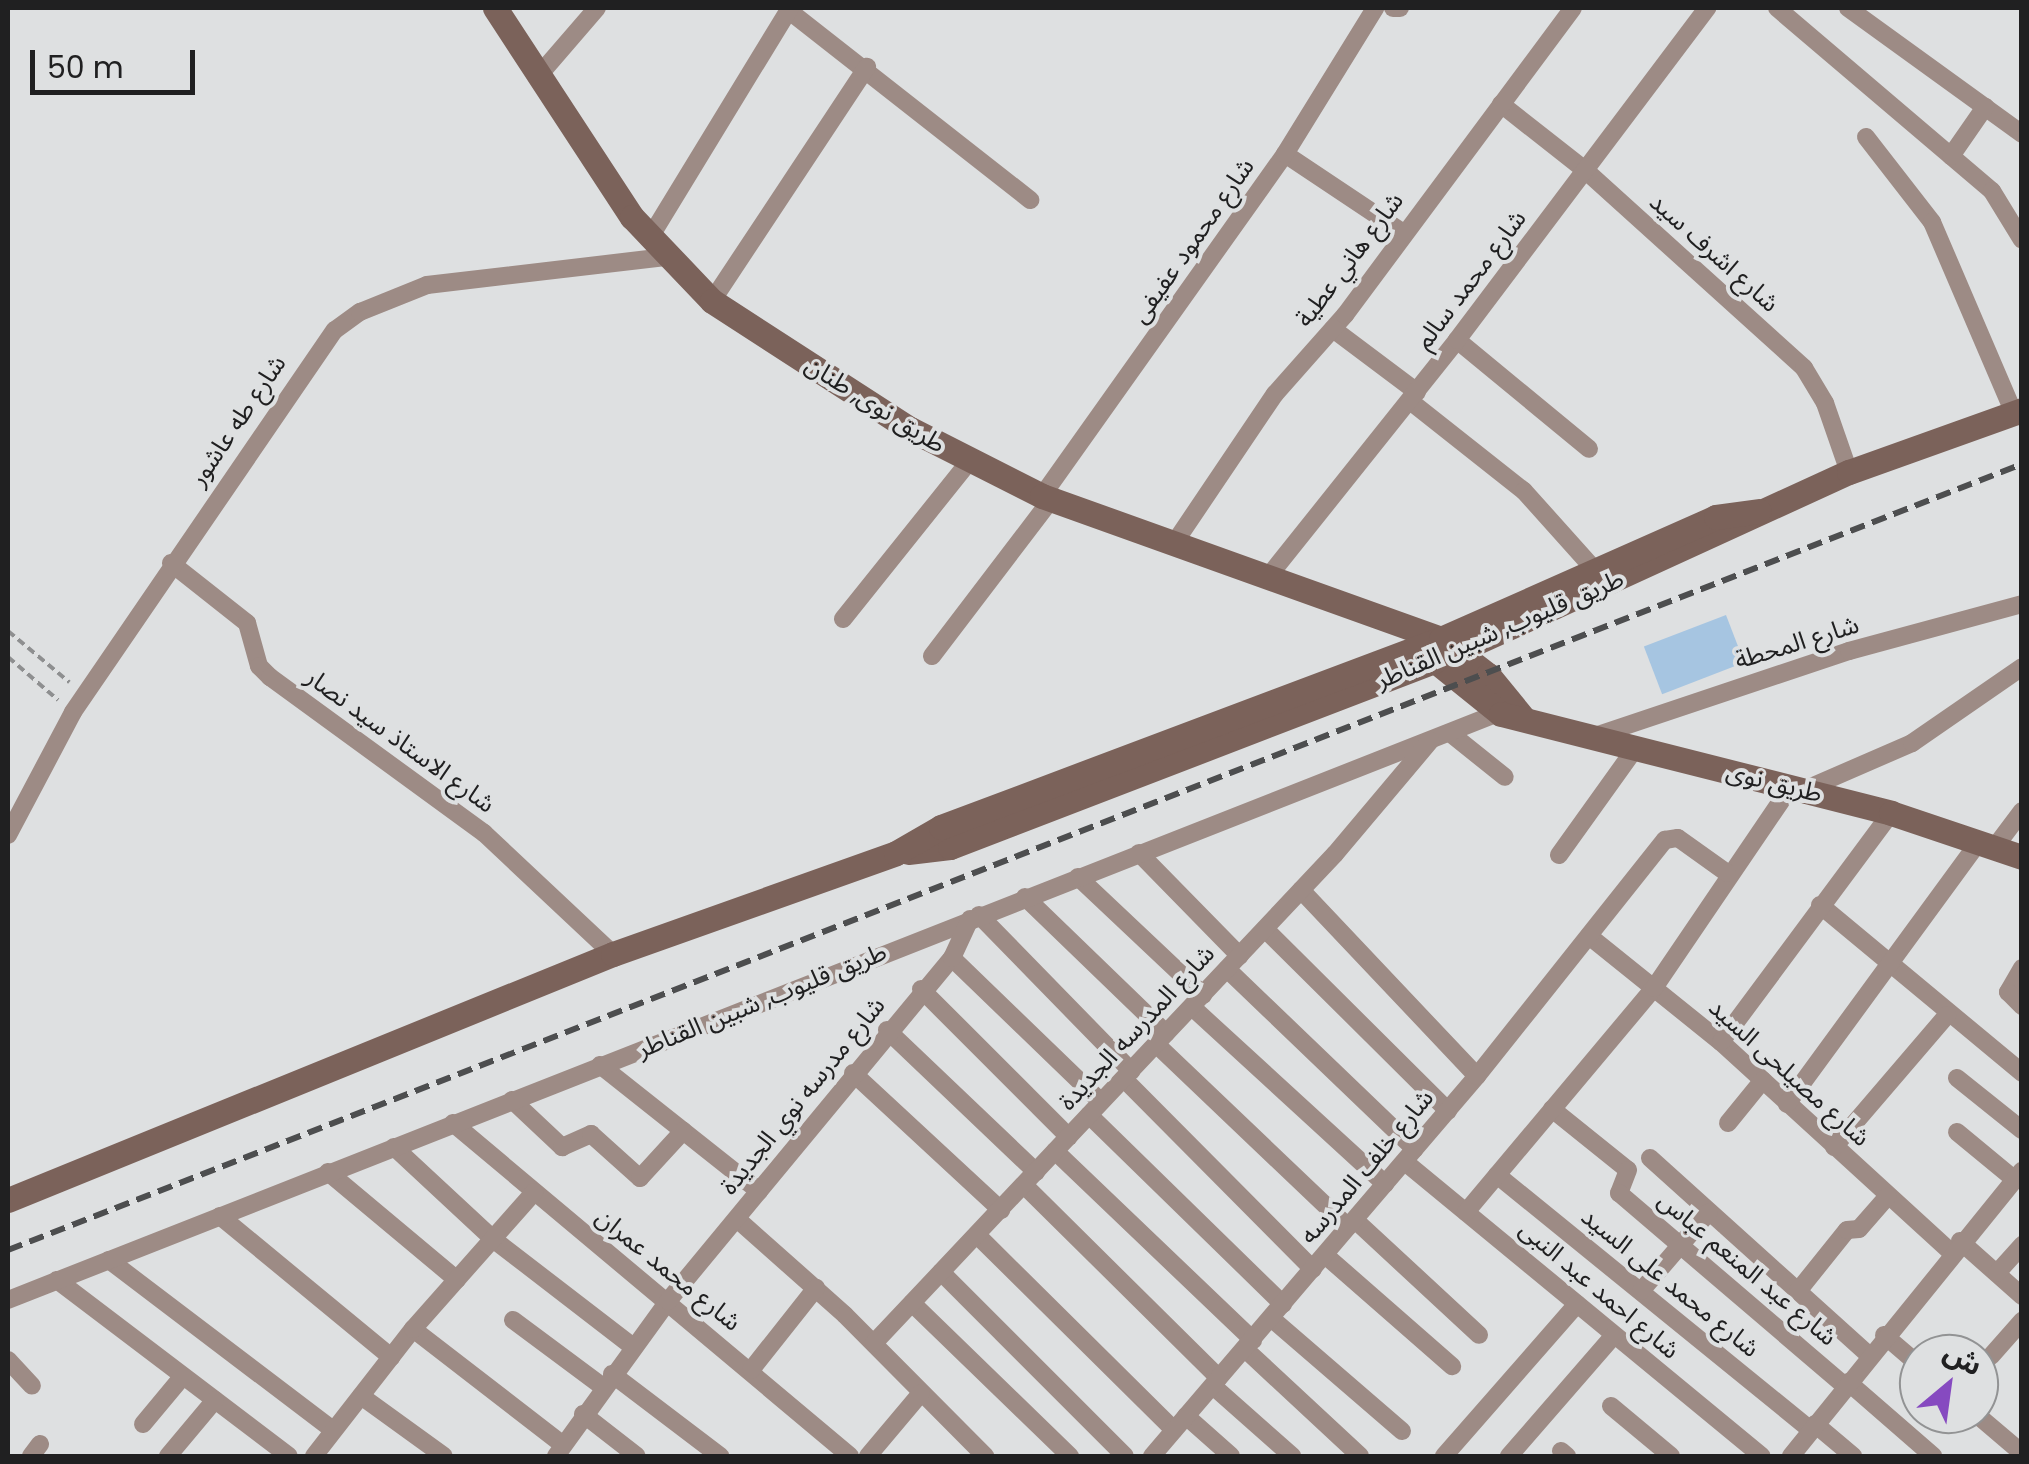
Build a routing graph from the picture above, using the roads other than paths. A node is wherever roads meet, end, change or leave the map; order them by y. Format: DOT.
graph roads {
  1 [pos="494,8"];
  2 [pos="597,8"];
  3 [pos="1376,8"];
  4 [pos="1573,8"];
  5 [pos="1706,8"];
  6 [pos="1778,8"];
  7 [pos="1848,8"];
  8 [pos="789,9"];
  9 [pos="867,66"];
  10 [pos="540,74"];
  11 [pos="1500,104"];
  12 [pos="1985,108"];
  13 [pos="2021,133"];
  14 [pos="1866,137"];
  15 [pos="1285,154"];
  16 [pos="1951,156"];
  17 [pos="1585,170"];
  18 [pos="1030,200"];
  19 [pos="1402,232"];
  20 [pos="2022,240"];
  21 [pos="657,248"];
  22 [pos="712,301"];
  23 [pos="1333,330"];
  24 [pos="1457,340"];
  25 [pos="1414,396"];
  26 [pos="2018,412"];
  27 [pos="1589,449"];
  28 [pos="969,462"];
  29 [pos="1849,472"];
  30 [pos="1046,498"];
  31 [pos="1760,512"];
  32 [pos="1173,545"];
  33 [pos="171,563"];
  34 [pos="1595,570"];
  35 [pos="1268,577"];
  36 [pos="2022,604"];
  37 [pos="843,619"];
  38 [pos="1439,649"];
  39 [pos="932,656"];
  40 [pos="2022,667"];
  41 [pos="1514,712"];
  42 [pos="1450,734"];
  43 [pos="1589,738"];
  44 [pos="1431,741"];
  45 [pos="1635,749"];
  46 [pos="1505,777"];
  47 [pos="1796,789"];
  48 [pos="2022,811"];
  49 [pos="1891,813"];
  50 [pos="8,835"];
  51 [pos="1987,845"];
  52 [pos="1139,853"];
  53 [pos="1560,855"];
  54 [pos="2022,857"];
  55 [pos="1727,873"];
  56 [pos="1078,877"];
  57 [pos="1302,890"];
  58 [pos="1026,897"];
  59 [pos="1820,906"];
  60 [pos="974,917"];
  61 [pos="1265,928"];
  62 [pos="1589,936"];
  63 [pos="612,954"];
  64 [pos="952,958"];
  65 [pos="1233,962"];
  66 [pos="1891,970"];
  67 [pos="2016,975"];
  68 [pos="1654,988"];
  69 [pos="921,989"];
  70 [pos="1197,1001"];
  71 [pos="2022,1006"];
  72 [pos="1947,1015"];
  73 [pos="887,1030"];
  74 [pos="1161,1039"];
  75 [pos="1721,1042"];
  76 [pos="600,1065"];
  77 [pos="853,1072"];
  78 [pos="2022,1073"];
  79 [pos="1127,1075"];
  80 [pos="1478,1076"];
  81 [pos="1957,1078"];
  82 [pos="1762,1080"];
  83 [pos="512,1100"];
  84 [pos="1787,1104"];
  85 [pos="1095,1109"];
  86 [pos="1552,1109"];
  87 [pos="1448,1111"];
  88 [pos="453,1123"];
  89 [pos="1728,1123"];
  90 [pos="2022,1130"];
  91 [pos="684,1131"];
  92 [pos="1957,1132"];
  93 [pos="1068,1137"];
  94 [pos="394,1147"];
  95 [pos="1834,1147"];
  96 [pos="1055,1152"];
  97 [pos="1410,1155"];
  98 [pos="1650,1158"];
  99 [pos="328,1172"];
  100 [pos="1497,1175"];
  101 [pos="2018,1175"];
  102 [pos="1030,1179"];
  103 [pos="1385,1184"];
  104 [pos="759,1191"];
  105 [pos="534,1192"];
  106 [pos="1887,1197"];
  107 [pos="8,1200"];
  108 [pos="1000,1210"];
  109 [pos="1466,1212"];
  110 [pos="1709,1212"];
  111 [pos="220,1216"];
  112 [pos="737,1219"];
  113 [pos="1351,1224"];
  114 [pos="976,1234"];
  115 [pos="493,1239"];
  116 [pos="1680,1245"];
  117 [pos="2022,1245"];
  118 [pos="1955,1246"];
  119 [pos="109,1260"];
  120 [pos="1319,1262"];
  121 [pos="941,1272"];
  122 [pos="1997,1273"];
  123 [pos="56,1280"];
  124 [pos="457,1280"];
  125 [pos="816,1288"];
  126 [pos="1641,1291"];
  127 [pos="1798,1291"];
  128 [pos="2022,1296"];
  129 [pos="8,1300"];
  130 [pos="668,1302"];
  131 [pos="912,1303"];
  132 [pos="1577,1304"];
  133 [pos="1277,1311"];
  134 [pos="513,1320"];
  135 [pos="2022,1321"];
  136 [pos="413,1330"];
  137 [pos="1479,1335"];
  138 [pos="1614,1335"];
  139 [pos="1884,1335"];
  140 [pos="874,1344"];
  141 [pos="1249,1345"];
  142 [pos="633,1346"];
  143 [pos="1999,1347"];
  144 [pos="1899,1348"];
  145 [pos="1869,1355"];
  146 [pos="391,1357"];
  147 [pos="8,1360"];
  148 [pos="1452,1366"];
  149 [pos="750,1370"];
  150 [pos="183,1376"];
  151 [pos="607,1380"];
  152 [pos="1216,1382"];
  153 [pos="1846,1384"];
  154 [pos="32,1386"];
  155 [pos="921,1393"];
  156 [pos="361,1396"];
  157 [pos="215,1400"];
  158 [pos="1611,1406"];
  159 [pos="583,1414"];
  160 [pos="1180,1423"];
  161 [pos="142,1424"];
  162 [pos="1813,1427"];
  163 [pos="333,1430"];
  164 [pos="1402,1430"];
  165 [pos="1999,1433"];
  166 [pos="559,1451"];
  167 [pos="2022,1452"];
  168 [pos="176,1454"];
  169 [pos="714,1455"];
  170 [pos="289,1456"];
  171 [pos="314,1456"];
  172 [pos="444,1456"];
  173 [pos="637,1456"];
  174 [pos="850,1456"];
  175 [pos="868,1456"];
  176 [pos="985,1456"];
  177 [pos="1070,1456"];
  178 [pos="1126,1456"];
  179 [pos="1152,1456"];
  180 [pos="1231,1456"];
  181 [pos="1292,1456"];
  182 [pos="1360,1456"];
  183 [pos="1444,1456"];
  184 [pos="1510,1456"];
  185 [pos="1671,1456"];
  186 [pos="1762,1456"];
  187 [pos="1791,1456"];
  188 [pos="1853,1456"];
  189 [pos="1932,1456"];
  1 -- 10 [label="main road, طريق نوى, طنان"];
  2 -- 10 [label="street"];
  3 -- 15 [label="street, شارع محمود عفيفى"];
  4 -- 11 [label="street, شارع هاني عطية"];
  5 -- 17 [label="street, شارع محمد سالم"];
  6 -- 16 [label="street"];
  7 -- 12 [label="street"];
  8 -- 9 [label="street"];
  8 -- 21 [label="street"];
  9 -- 18 [label="street"];
  9 -- 22 [label="street"];
  10 -- 21 [label="main road, طريق نوى, طنان"];
  11 -- 17 [label="street, شارع اشرف سيد"];
  11 -- 19 [label="street, شارع هاني عطية"];
  12 -- 13 [label="street"];
  12 -- 16 [label="street"];
  14 -- 26 [label="street"];
  15 -- 19 [label="street"];
  15 -- 30 [label="street, شارع محمود عفيفى"];
  16 -- 20 [label="street"];
  17 -- 24 [label="street, شارع محمد سالم"];
  17 -- 29 [label="street, شارع اشرف سيد"];
  19 -- 23 [label="street, شارع هاني عطية"];
  21 -- 22 [label="main road, طريق نوى, طنان"];
  21 -- 33 [label="street, شارع طه عاشور"];
  22 -- 28 [label="main road, طريق نوى, طنان"];
  23 -- 25 [label="street"];
  23 -- 32 [label="street, شارع هاني عطية"];
  24 -- 25 [label="street, شارع محمد سالم"];
  24 -- 27 [label="street"];
  25 -- 34 [label="street"];
  25 -- 35 [label="street, شارع محمد سالم"];
  26 -- 29 [label="main road, طريق قليوب, شبين القناطر"];
  28 -- 30 [label="main road, طريق نوى, طنان"];
  28 -- 37 [label="street"];
  29 -- 31 [label="main road, طريق قليوب, شبين القناطر"];
  30 -- 32 [label="main road, طريق نوى, طنان"];
  30 -- 39 [label="street, شارع محمود عفيفى"];
  31 -- 34 [label="main road, طريق قليوب, شبين القناطر"];
  31 -- 38 [label="main road, طريق قليوب, شبين القناطر"];
  32 -- 35 [label="main road, طريق نوى, طنان"];
  33 -- 50 [label="street, شارع طه عاشور"];
  33 -- 63 [label="street, شارع الاستاذ سيد نصار"];
  34 -- 38 [label="main road, طريق قليوب, شبين القناطر"];
  35 -- 38 [label="main road, طريق نوى, طنان"];
  36 -- 43 [label="street, شارع المحطة"];
  38 -- 41 [label="main road, طريق نوى"];
  38 -- 63 [label="main road, طريق قليوب, شبين القناطر"];
  40 -- 47 [label="street"];
  41 -- 42 [label="street, طريق قليوب, شبين القناطر"];
  41 -- 43 [label="main road, طريق نوى"];
  42 -- 44 [label="street, طريق قليوب, شبين القناطر"];
  42 -- 46 [label="street"];
  43 -- 45 [label="main road, طريق نوى"];
  44 -- 52 [label="street, طريق قليوب, شبين القناطر"];
  44 -- 57 [label="street, شارع المدرسه الجديدة"];
  45 -- 47 [label="main road, طريق نوى"];
  45 -- 53 [label="street"];
  47 -- 49 [label="main road, طريق نوى"];
  47 -- 55 [label="street"];
  48 -- 51 [label="street"];
  49 -- 51 [label="main road, طريق نوى"];
  49 -- 59 [label="street"];
  51 -- 54 [label="main road, طريق نوى"];
  51 -- 66 [label="street"];
  52 -- 56 [label="street, طريق قليوب, شبين القناطر"];
  52 -- 65 [label="street, شارع احمد عبد النبى"];
  55 -- 62 [label="street, شارع خلف المدرسه"];
  55 -- 68 [label="street"];
  56 -- 58 [label="street, طريق قليوب, شبين القناطر"];
  56 -- 70 [label="street"];
  57 -- 61 [label="street, شارع المدرسه الجديدة"];
  57 -- 80 [label="street"];
  58 -- 60 [label="street, طريق قليوب, شبين القناطر"];
  58 -- 74 [label="street"];
  59 -- 66 [label="street"];
  59 -- 75 [label="street"];
  60 -- 64 [label="street, شارع مدرسه نوي الجديدة"];
  60 -- 76 [label="street, طريق قليوب, شبين القناطر"];
  60 -- 79 [label="street"];
  61 -- 65 [label="street, شارع المدرسه الجديدة"];
  61 -- 87 [label="street"];
  62 -- 68 [label="street, شارع مصيلحى السيد"];
  62 -- 80 [label="street, شارع خلف المدرسه"];
  63 -- 107 [label="main road, طريق قليوب, شبين القناطر"];
  64 -- 69 [label="street, شارع مدرسه نوي الجديدة"];
  64 -- 85 [label="street"];
  65 -- 70 [label="street, شارع المدرسه الجديدة"];
  65 -- 97 [label="street, شارع احمد عبد النبى"];
  66 -- 72 [label="street"];
  66 -- 84 [label="street"];
  67 -- 71 [label="street"];
  68 -- 75 [label="street, شارع مصيلحى السيد"];
  68 -- 86 [label="street"];
  69 -- 73 [label="street, شارع مدرسه نوي الجديدة"];
  69 -- 93 [label="street"];
  70 -- 74 [label="street, شارع المدرسه الجديدة"];
  70 -- 103 [label="street"];
  72 -- 78 [label="street"];
  72 -- 95 [label="street"];
  73 -- 77 [label="street, شارع مدرسه نوي الجديدة"];
  73 -- 102 [label="street"];
  74 -- 79 [label="street, شارع المدرسه الجديدة"];
  74 -- 113 [label="street"];
  75 -- 82 [label="street, شارع مصيلحى السيد"];
  76 -- 83 [label="street, طريق قليوب, شبين القناطر"];
  76 -- 91 [label="street"];
  77 -- 104 [label="street, شارع مدرسه نوي الجديدة"];
  77 -- 108 [label="street"];
  79 -- 85 [label="street, شارع المدرسه الجديدة"];
  79 -- 120 [label="street"];
  80 -- 87 [label="street, شارع خلف المدرسه"];
  81 -- 90 [label="street"];
  82 -- 84 [label="street, شارع مصيلحى السيد"];
  82 -- 89 [label="street"];
  83 -- 88 [label="street, طريق قليوب, شبين القناطر"];
  83 -- 91 [label="street"];
  84 -- 95 [label="street, شارع مصيلحى السيد"];
  85 -- 93 [label="street, شارع المدرسه الجديدة"];
  85 -- 133 [label="street"];
  86 -- 100 [label="street"];
  86 -- 116 [label="street, شارع عبد المنعم عباس"];
  87 -- 97 [label="street, شارع خلف المدرسه"];
  88 -- 94 [label="street, طريق قليوب, شبين القناطر"];
  88 -- 105 [label="street, شارع محمد عمران"];
  91 -- 104 [label="street"];
  92 -- 101 [label="street"];
  93 -- 96 [label="street, شارع المدرسه الجديدة"];
  94 -- 99 [label="street, طريق قليوب, شبين القناطر"];
  94 -- 115 [label="street"];
  95 -- 106 [label="street, شارع مصيلحى السيد"];
  96 -- 102 [label="street, شارع المدرسه الجديدة"];
  96 -- 141 [label="street"];
  97 -- 103 [label="street, شارع خلف المدرسه"];
  97 -- 109 [label="street, شارع احمد عبد النبى"];
  98 -- 110 [label="street"];
  99 -- 111 [label="street, طريق قليوب, شبين القناطر"];
  99 -- 124 [label="street"];
  100 -- 109 [label="street"];
  100 -- 126 [label="street, شارع محمد على السيد"];
  101 -- 118 [label="street"];
  102 -- 108 [label="street, شارع المدرسه الجديدة"];
  102 -- 152 [label="street"];
  103 -- 113 [label="street, شارع خلف المدرسه"];
  104 -- 112 [label="street, شارع مدرسه نوي الجديدة"];
  105 -- 115 [label="street"];
  105 -- 130 [label="street, شارع محمد عمران"];
  106 -- 118 [label="street, شارع مصيلحى السيد"];
  106 -- 127 [label="street"];
  108 -- 114 [label="street, شارع المدرسه الجديدة"];
  109 -- 132 [label="street, شارع احمد عبد النبى"];
  110 -- 116 [label="street"];
  110 -- 127 [label="street"];
  111 -- 119 [label="street, طريق قليوب, شبين القناطر"];
  111 -- 146 [label="street"];
  112 -- 125 [label="street"];
  112 -- 130 [label="street, شارع مدرسه نوي الجديدة"];
  113 -- 120 [label="street, شارع خلف المدرسه"];
  113 -- 137 [label="street"];
  114 -- 121 [label="street, شارع المدرسه الجديدة"];
  114 -- 160 [label="street"];
  115 -- 124 [label="street"];
  115 -- 142 [label="street"];
  116 -- 126 [label="street"];
  116 -- 153 [label="street, شارع عبد المنعم عباس"];
  117 -- 122 [label="street"];
  118 -- 122 [label="street, شارع مصيلحى السيد"];
  118 -- 139 [label="street"];
  119 -- 123 [label="street, طريق قليوب, شبين القناطر"];
  119 -- 163 [label="street"];
  120 -- 133 [label="street, شارع خلف المدرسه"];
  120 -- 148 [label="street"];
  121 -- 131 [label="street, شارع المدرسه الجديدة"];
  121 -- 178 [label="street"];
  122 -- 128 [label="street, شارع مصيلحى السيد"];
  123 -- 129 [label="street, طريق قليوب, شبين القناطر"];
  123 -- 150 [label="street"];
  124 -- 136 [label="street"];
  125 -- 140 [label="street"];
  125 -- 149 [label="street"];
  126 -- 162 [label="street, شارع محمد على السيد"];
  127 -- 145 [label="street"];
  130 -- 142 [label="street, شارع مدرسه نوي الجديدة"];
  130 -- 149 [label="street, شارع محمد عمران"];
  131 -- 140 [label="street, شارع المدرسه الجديدة"];
  131 -- 177 [label="street"];
  132 -- 138 [label="street, شارع احمد عبد النبى"];
  132 -- 183 [label="street"];
  133 -- 141 [label="street, شارع خلف المدرسه"];
  133 -- 164 [label="street"];
  134 -- 151 [label="street"];
  135 -- 143 [label="street"];
  136 -- 146 [label="street"];
  136 -- 166 [label="street"];
  138 -- 184 [label="street"];
  138 -- 186 [label="street, شارع احمد عبد النبى"];
  139 -- 144 [label="street"];
  139 -- 145 [label="street"];
  140 -- 155 [label="street"];
  141 -- 152 [label="street, شارع خلف المدرسه"];
  141 -- 182 [label="street"];
  142 -- 151 [label="street, شارع مدرسه نوي الجديدة"];
  145 -- 153 [label="street"];
  146 -- 156 [label="street"];
  147 -- 154 [label="street"];
  149 -- 174 [label="street, شارع محمد عمران"];
  150 -- 157 [label="street"];
  150 -- 161 [label="street"];
  151 -- 159 [label="street, شارع مدرسه نوي الجديدة"];
  151 -- 169 [label="street"];
  152 -- 160 [label="street, شارع خلف المدرسه"];
  152 -- 181 [label="street"];
  153 -- 162 [label="street"];
  153 -- 189 [label="street, شارع عبد المنعم عباس"];
  155 -- 175 [label="street"];
  155 -- 176 [label="street"];
  156 -- 163 [label="street"];
  156 -- 172 [label="street"];
  157 -- 168 [label="street"];
  157 -- 170 [label="street"];
  158 -- 185 [label="street"];
  159 -- 166 [label="street, شارع مدرسه نوي الجديدة"];
  159 -- 173 [label="street"];
  160 -- 179 [label="street, شارع خلف المدرسه"];
  160 -- 180 [label="street"];
  162 -- 187 [label="street"];
  162 -- 188 [label="street, شارع محمد على السيد"];
  163 -- 171 [label="street"];
  165 -- 167 [label="street"];
}
